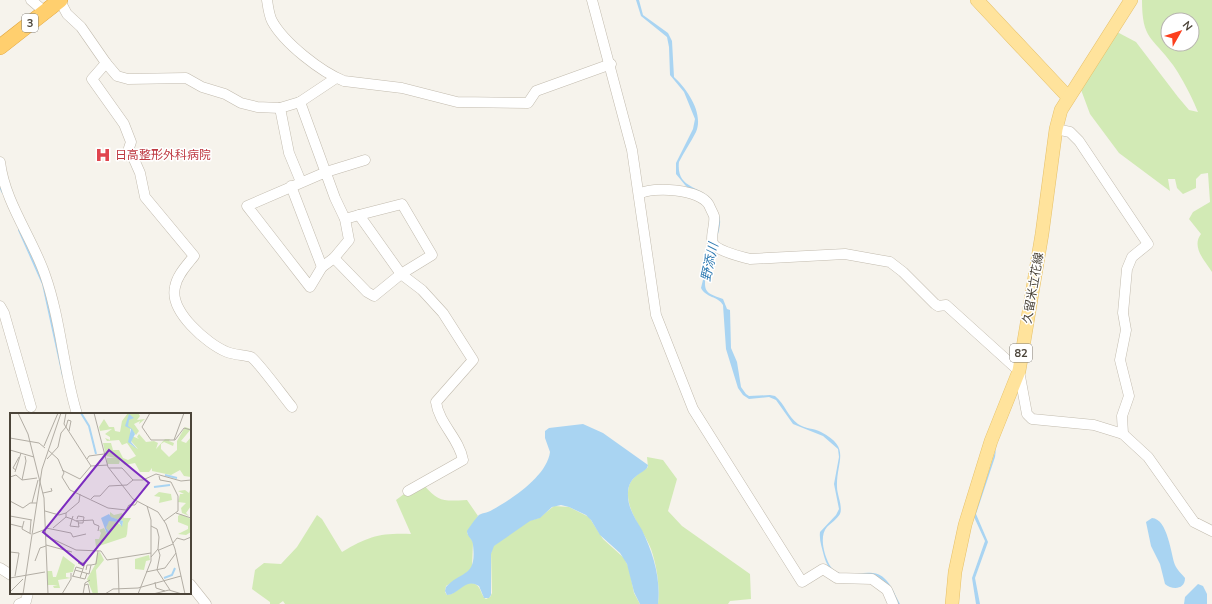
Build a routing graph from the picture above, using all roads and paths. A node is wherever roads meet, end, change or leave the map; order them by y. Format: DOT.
graph roads {
  1 [pos="31,0"];
  2 [pos="60,0"];
  3 [pos="267,0"];
  4 [pos="592,0"];
  5 [pos="977,0"];
  6 [pos="1131,0"];
  7 [pos="45,12"];
  8 [pos="0,47"];
  9 [pos="106,63"];
  10 [pos="611,64"];
  11 [pos="336,78"];
  12 [pos="1068,97"];
  13 [pos="300,102"];
  14 [pos="280,108"];
  15 [pos="1056,129"];
  16 [pos="365,160"];
  17 [pos="0,162"];
  18 [pos="326,172"];
  19 [pos="301,182"];
  20 [pos="290,186"];
  21 [pos="639,194"];
  22 [pos="359,215"];
  23 [pos="345,219"];
  24 [pos="334,258"];
  25 [pos="322,267"];
  26 [pos="401,274"];
  27 [pos="0,306"];
  28 [pos="1019,371"];
  29 [pos="292,407"];
  30 [pos="31,408"];
  31 [pos="77,413"];
  32 [pos="1122,434"];
  33 [pos="408,492"];
  34 [pos="1212,530"];
  35 [pos="0,568"];
  36 [pos="10,574"];
  37 [pos="191,585"];
  38 [pos="28,594"];
  39 [pos="19,604"];
  40 [pos="206,604"];
  41 [pos="893,604"];
  42 [pos="952,604"];
  1 -- 7 [label="street"];
  2 -- 7 [label="highway, 3"];
  2 -- 9 [label="street"];
  3 -- 11 [label="street"];
  4 -- 10 [label="street"];
  5 -- 12 [label="main road"];
  6 -- 12 [label="main road, 久留米立花線"];
  7 -- 8 [label="highway, 3"];
  9 -- 14 [label="street"];
  9 -- 29 [label="street"];
  10 -- 11 [label="street"];
  10 -- 21 [label="street"];
  11 -- 13 [label="street"];
  12 -- 15 [label="main road, 久留米立花線 / 82"];
  13 -- 14 [label="street"];
  13 -- 18 [label="street"];
  14 -- 19 [label="street"];
  15 -- 28 [label="main road, 久留米立花線 / 82"];
  15 -- 32 [label="street"];
  16 -- 18 [label="street"];
  17 -- 31 [label="street"];
  18 -- 19 [label="street"];
  18 -- 23 [label="street"];
  19 -- 20 [label="street"];
  20 -- 25 [label="street"];
  20 -- 25 [label="street"];
  21 -- 28 [label="street"];
  21 -- 41 [label="street"];
  22 -- 23 [label="street"];
  22 -- 26 [label="street"];
  22 -- 26 [label="street"];
  23 -- 24 [label="street"];
  24 -- 25 [label="street"];
  24 -- 26 [label="street"];
  26 -- 33 [label="street"];
  27 -- 30 [label="street"];
  28 -- 32 [label="street"];
  28 -- 42 [label="main road, 久留米立花線 / 82"];
  32 -- 34 [label="street"];
  35 -- 36 [label="street"];
  37 -- 40 [label="street"];
  38 -- 39 [label="street"];
}
